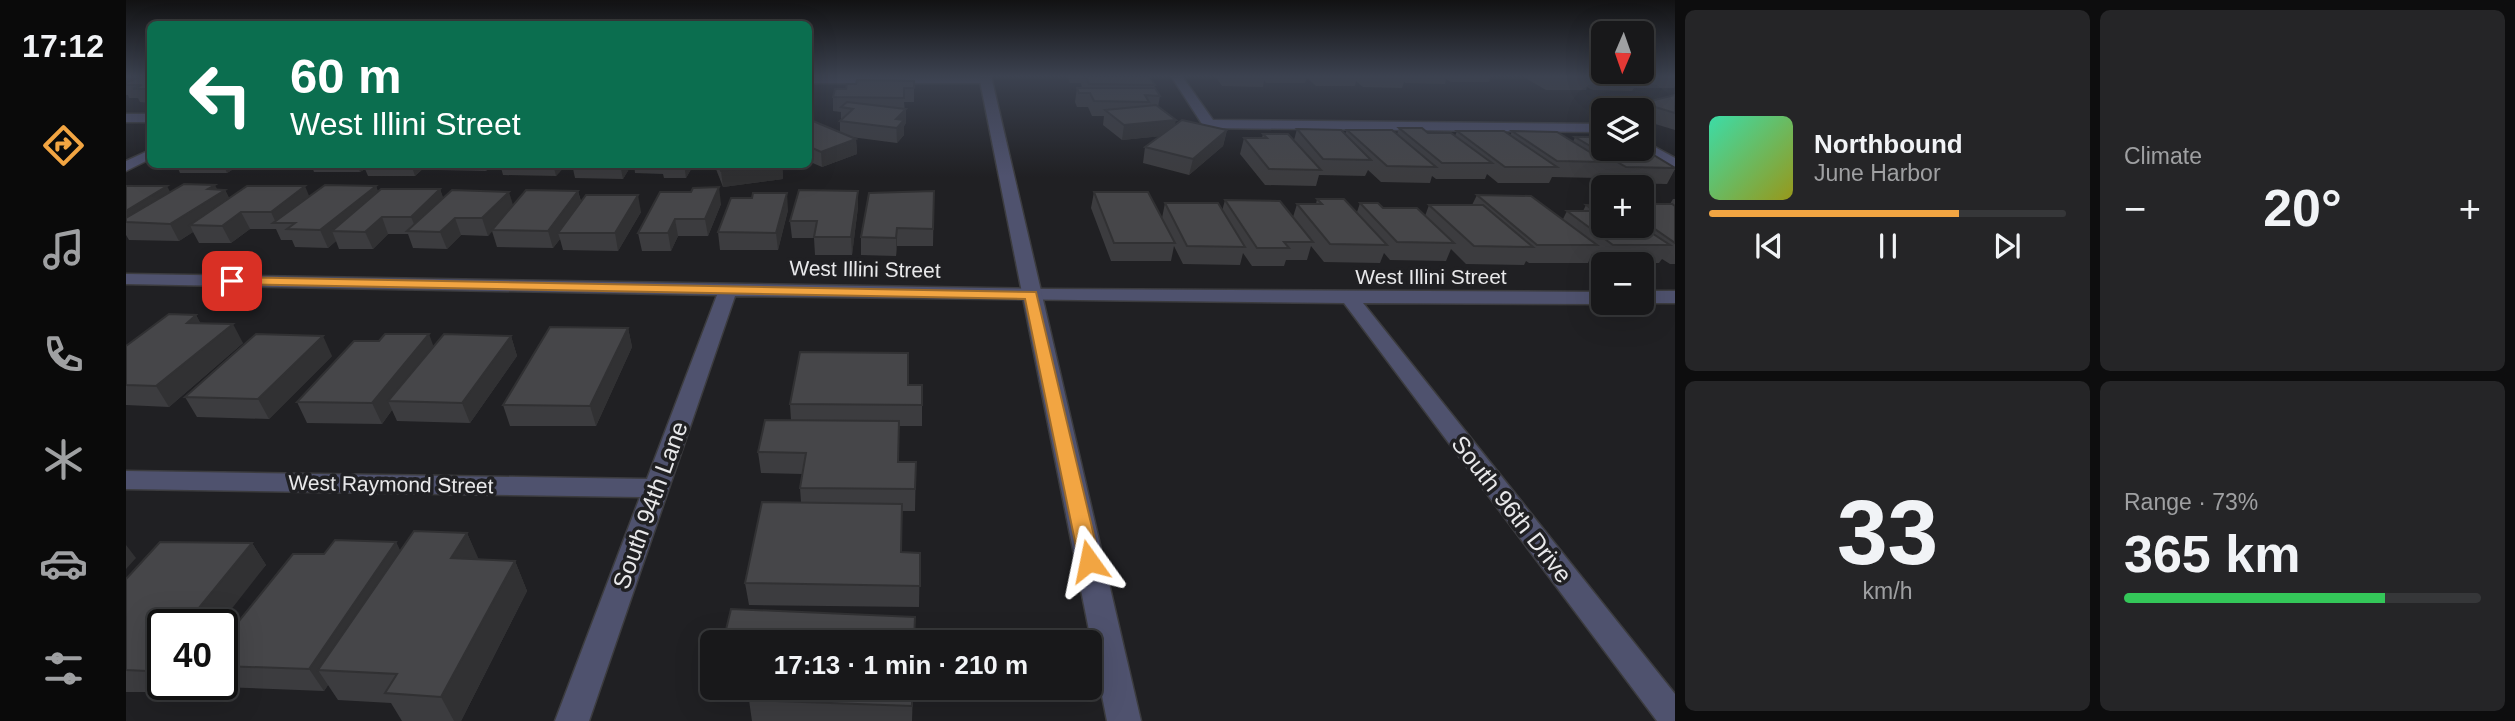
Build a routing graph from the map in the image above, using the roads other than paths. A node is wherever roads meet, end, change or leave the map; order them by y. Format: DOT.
graph roads {
  1 [pos="993,110"];
  2 [pos="1199,110"];
  3 [pos="126,118"];
  4 [pos="147,118"];
  5 [pos="1591,128"];
  6 [pos="1654,151"];
  7 [pos="147,156"];
  8 [pos="1675,164"];
  9 [pos="126,167"];
  10 [pos="126,279"];
  11 [pos="728,290"];
  12 [pos="1031,295"];
  13 [pos="1654,297"];
  14 [pos="1675,297"];
  15 [pos="1591,298"];
  16 [pos="1350,299"];
  17 [pos="126,480"];
  18 [pos="656,488"];
  19 [pos="1675,719"];
  20 [pos="572,721"];
  21 [pos="1124,721"];
  1 -- 12 [label="street"];
  2 -- 5 [label="street"];
  3 -- 4 [label="street"];
  6 -- 8 [label="street"];
  7 -- 9 [label="street"];
  10 -- 11 [label="street, West Illini Street"];
  11 -- 12 [label="street, West Illini Street"];
  11 -- 18 [label="street, South 94th Lane"];
  12 -- 16 [label="street, West Illini Street"];
  12 -- 21 [label="street"];
  13 -- 14 [label="street"];
  15 -- 16 [label="street, West Illini Street"];
  16 -- 19 [label="street, South 96th Drive"];
  17 -- 18 [label="street, West Raymond Street"];
  18 -- 20 [label="street, South 94th Lane"];
}
